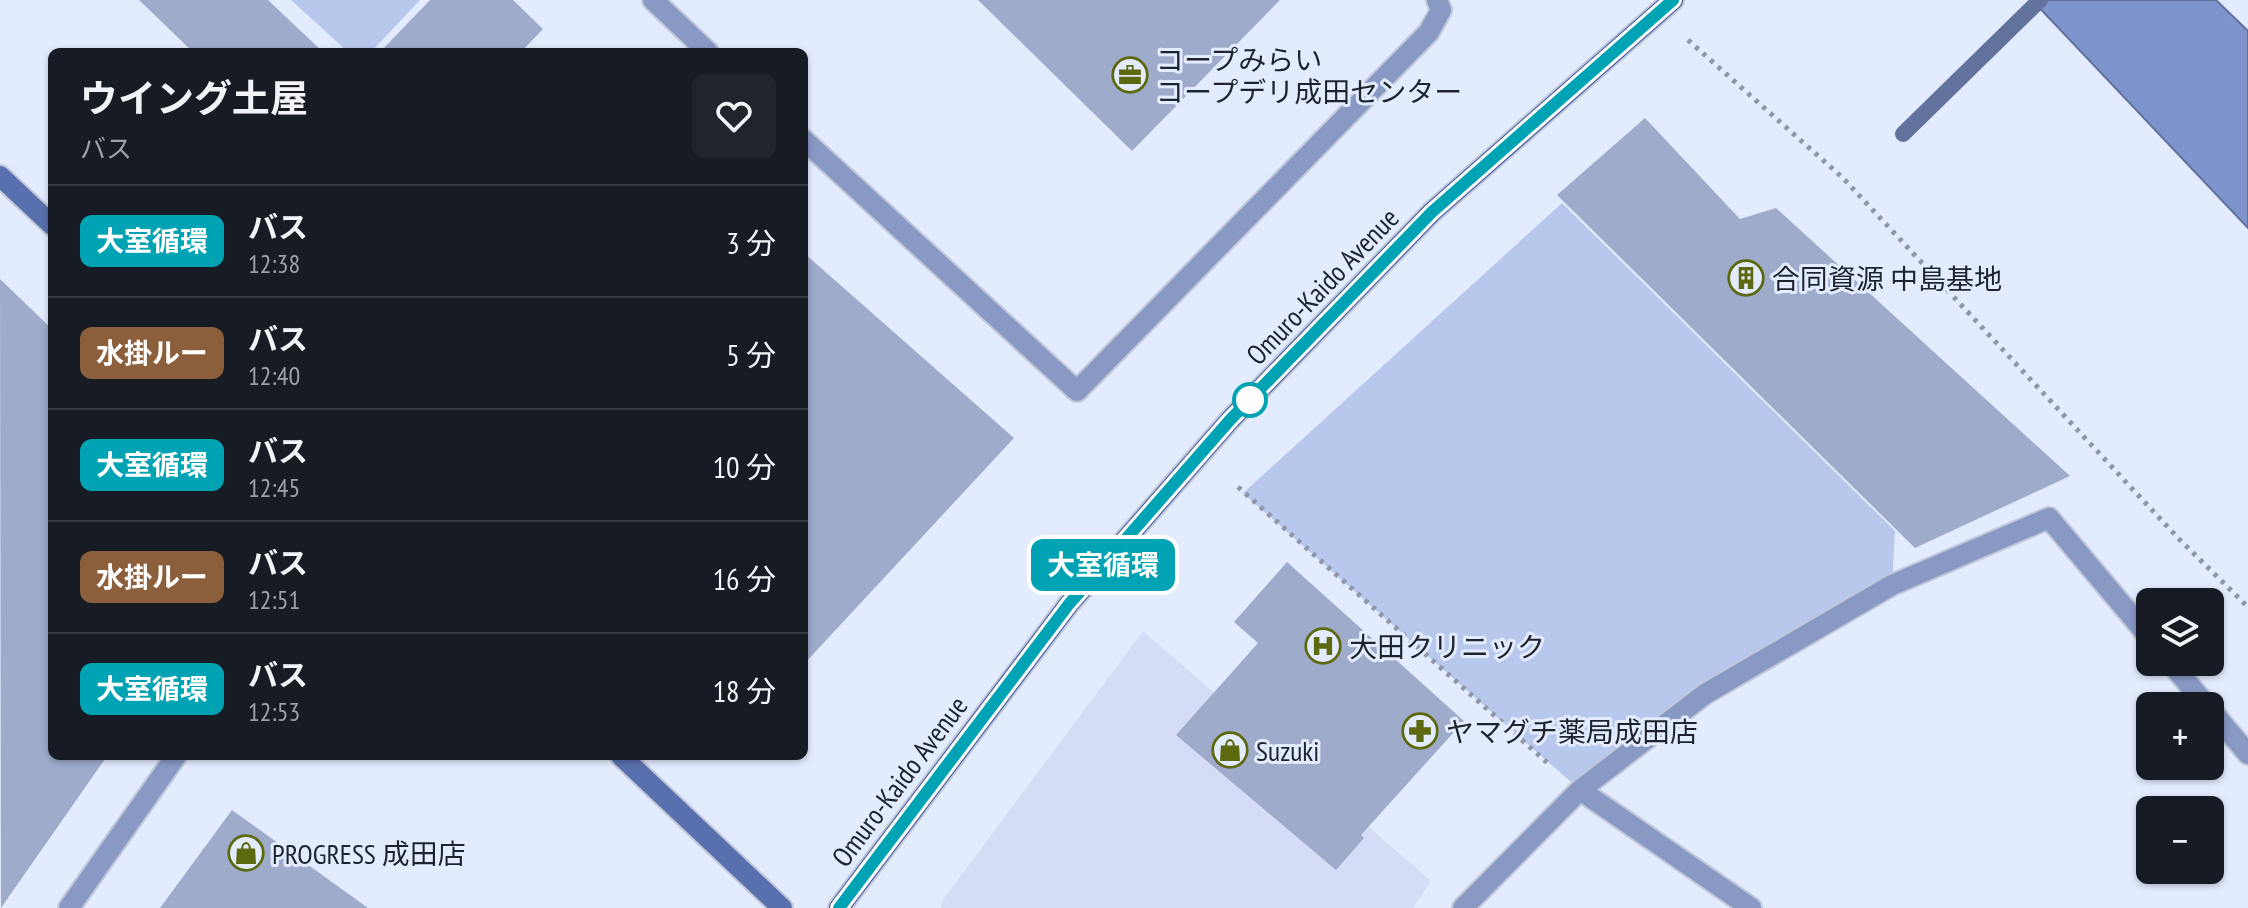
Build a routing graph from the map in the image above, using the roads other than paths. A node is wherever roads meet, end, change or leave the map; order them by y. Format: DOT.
graph roads {
  1 [pos="653,0"];
  2 [pos="1437,0"];
  3 [pos="1665,6"];
  4 [pos="696,48"];
  5 [pos="808,144"];
  6 [pos="0,176"];
  7 [pos="48,221"];
  8 [pos="2136,621"];
  9 [pos="2182,676"];
  10 [pos="2195,692"];
  11 [pos="2224,726"];
  12 [pos="2248,754"];
  13 [pos="173,760"];
  14 [pos="625,760"];
  15 [pos="1580,790"];
  16 [pos="69,908"];
  17 [pos="782,908"];
  18 [pos="839,908"];
  19 [pos="1463,908"];
  20 [pos="1751,908"];
  1 -- 4 [label="street"];
  2 -- 5 [label="street"];
  3 -- 18 [label="main road, Omuro-Kaido Avenue"];
  6 -- 7 [label="street"];
  8 -- 15 [label="street"];
  9 -- 10 [label="street"];
  11 -- 12 [label="street"];
  13 -- 16 [label="street"];
  14 -- 17 [label="street"];
  15 -- 19 [label="street"];
  15 -- 20 [label="street"];
}
